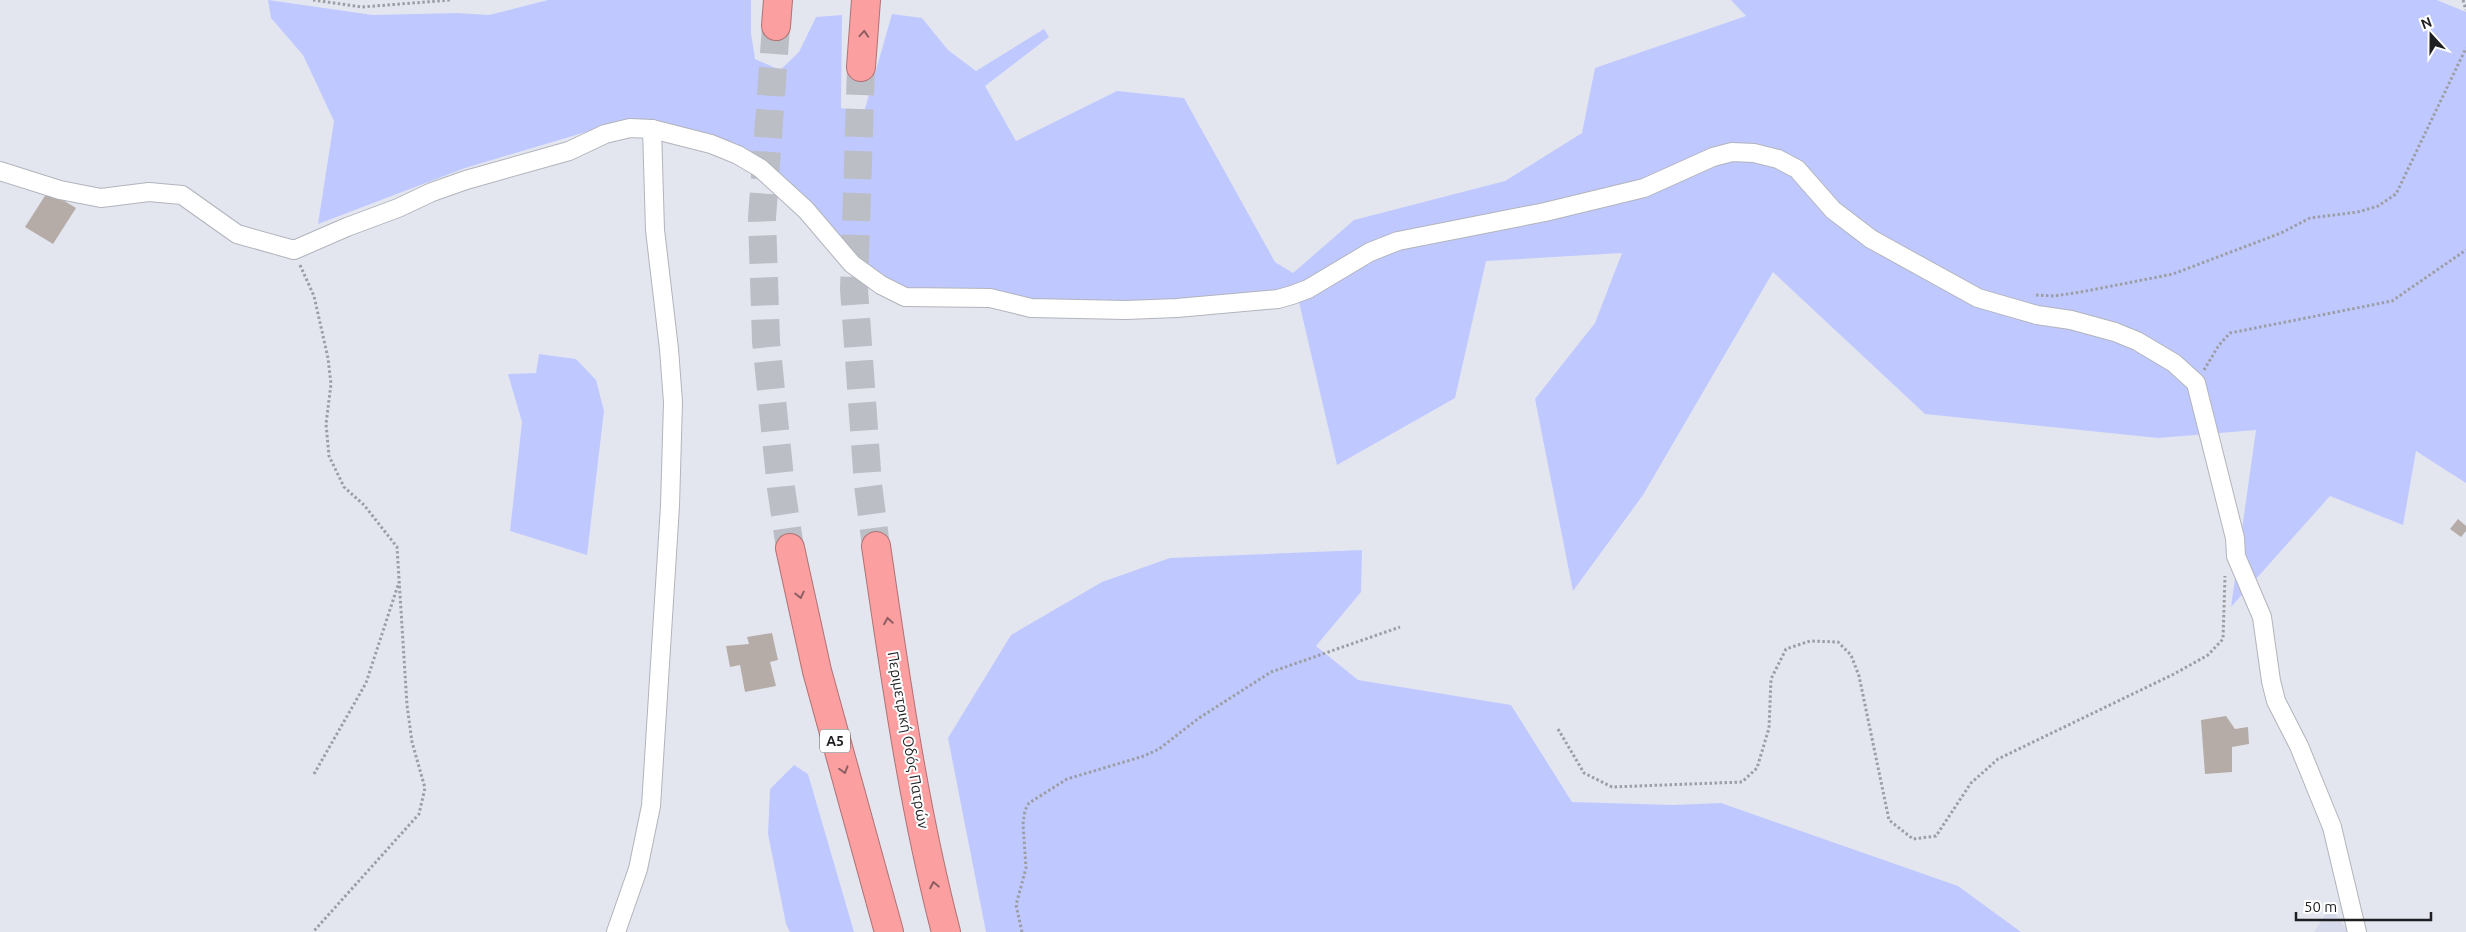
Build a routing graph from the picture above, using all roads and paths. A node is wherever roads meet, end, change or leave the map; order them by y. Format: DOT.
graph roads {
  1 [pos="312,0"];
  2 [pos="451,0"];
  3 [pos="866,0"];
  4 [pos="2463,0"];
  5 [pos="2466,10"];
  6 [pos="2466,48"];
  7 [pos="861,68"];
  8 [pos="652,129"];
  9 [pos="0,171"];
  10 [pos="294,250"];
  11 [pos="2466,250"];
  12 [pos="2026,295"];
  13 [pos="2196,383"];
  14 [pos="876,546"];
  15 [pos="790,548"];
  16 [pos="2225,571"];
  17 [pos="400,578"];
  18 [pos="1400,627"];
  19 [pos="1558,729"];
  20 [pos="314,774"];
  21 [pos="313,932"];
  22 [pos="616,932"];
  23 [pos="889,932"];
  24 [pos="946,932"];
  25 [pos="1022,932"];
  26 [pos="2356,932"];
  1 -- 2 [label="path"];
  7 -- 3 [label="highway, one-way"];
  4 -- 5 [label="path"];
  6 -- 12 [label="path"];
  8 -- 10 [label="street"];
  8 -- 13 [label="street"];
  8 -- 22 [label="street"];
  9 -- 10 [label="street"];
  10 -- 17 [label="path"];
  11 -- 13 [label="path"];
  13 -- 26 [label="street"];
  24 -- 14 [label="highway, Περιμετρική Οδός Πατρών, one-way"];
  15 -- 23 [label="highway, Α5, one-way"];
  16 -- 19 [label="path"];
  17 -- 20 [label="path"];
  17 -- 21 [label="path"];
  18 -- 25 [label="path"];
}
